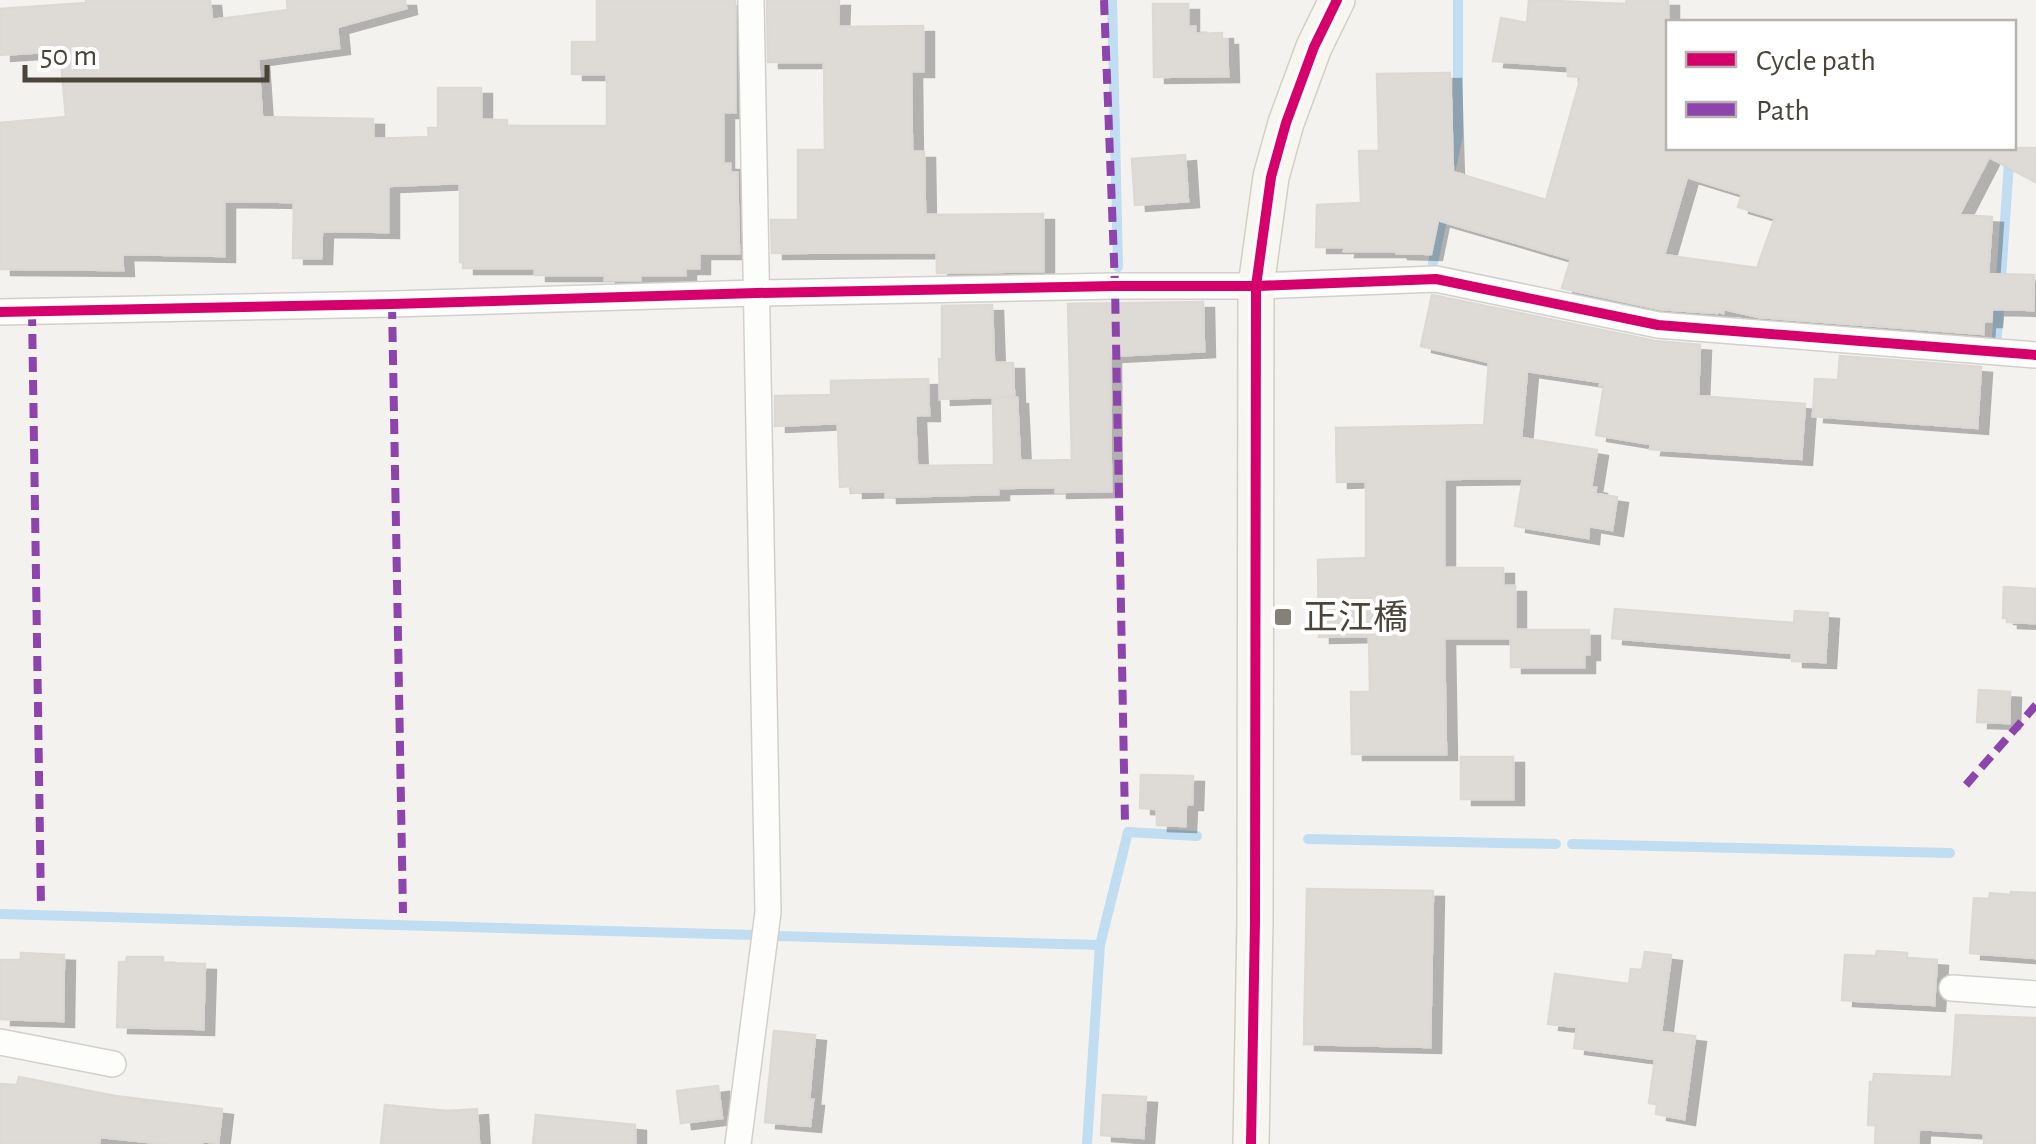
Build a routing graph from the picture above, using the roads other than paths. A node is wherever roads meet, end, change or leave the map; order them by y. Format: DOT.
graph roads {
  1 [pos="750,0"];
  2 [pos="1336,0"];
  3 [pos="1256,286"];
  4 [pos="756,293"];
  5 [pos="0,312"];
  6 [pos="2036,355"];
  7 [pos="1952,988"];
  8 [pos="2036,994"];
  9 [pos="0,1042"];
  10 [pos="112,1064"];
  11 [pos="738,1144"];
  12 [pos="1250,1144"];
  1 -- 4 [label="street"];
  2 -- 3 [label="street"];
  3 -- 4 [label="street"];
  3 -- 6 [label="street"];
  3 -- 12 [label="street"];
  4 -- 5 [label="street"];
  4 -- 11 [label="street"];
  7 -- 8 [label="street"];
  9 -- 10 [label="street"];
}
